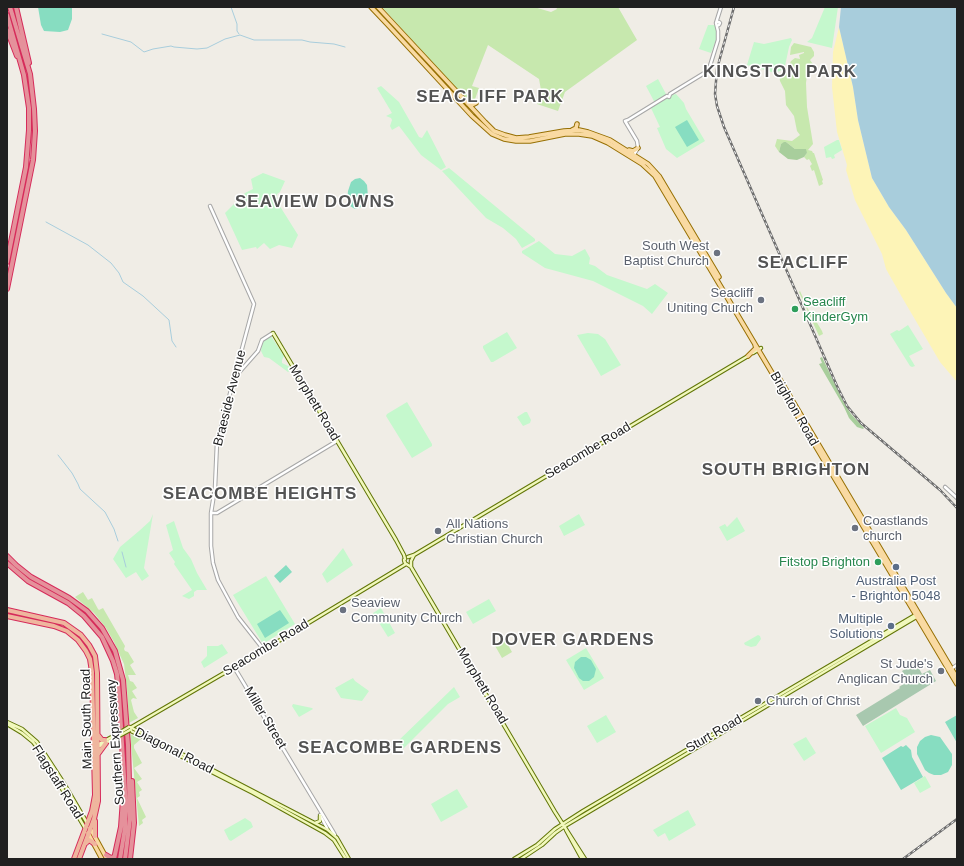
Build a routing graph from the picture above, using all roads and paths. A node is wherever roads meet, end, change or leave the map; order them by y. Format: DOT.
graph roads {
  1 [pos="10,7"];
  2 [pos="16,7"];
  3 [pos="371,7"];
  4 [pos="378,7"];
  5 [pos="722,7"];
  6 [pos="7,15"];
  7 [pos="7,30"];
  8 [pos="24,75"];
  9 [pos="31,80"];
  10 [pos="449,84"];
  11 [pos="450,91"];
  12 [pos="464,100"];
  13 [pos="476,103"];
  14 [pos="571,131"];
  15 [pos="586,132"];
  16 [pos="626,149"];
  17 [pos="637,149"];
  18 [pos="634,156"];
  19 [pos="656,175"];
  20 [pos="210,206"];
  21 [pos="7,262"];
  22 [pos="7,289"];
  23 [pos="273,333"];
  24 [pos="754,340"];
  25 [pos="760,349"];
  26 [pos="754,352"];
  27 [pos="748,356"];
  28 [pos="764,358"];
  29 [pos="237,368"];
  30 [pos="242,369"];
  31 [pos="235,377"];
  32 [pos="337,441"];
  33 [pos="946,487"];
  34 [pos="957,498"];
  35 [pos="211,514"];
  36 [pos="404,554"];
  37 [pos="414,555"];
  38 [pos="7,556"];
  39 [pos="408,557"];
  40 [pos="405,560"];
  41 [pos="411,561"];
  42 [pos="7,563"];
  43 [pos="407,564"];
  44 [pos="401,567"];
  45 [pos="411,567"];
  46 [pos="7,610"];
  47 [pos="917,614"];
  48 [pos="7,616"];
  49 [pos="911,617"];
  50 [pos="264,650"];
  51 [pos="957,665"];
  52 [pos="234,667"];
  53 [pos="950,669"];
  54 [pos="957,678"];
  55 [pos="957,684"];
  56 [pos="92,699"];
  57 [pos="97,699"];
  58 [pos="7,723"];
  59 [pos="130,728"];
  60 [pos="98,735"];
  61 [pos="106,741"];
  62 [pos="128,745"];
  63 [pos="96,747"];
  64 [pos="98,754"];
  65 [pos="124,772"];
  66 [pos="69,792"];
  67 [pos="67,796"];
  68 [pos="71,796"];
  69 [pos="319,811"];
  70 [pos="83,816"];
  71 [pos="93,816"];
  72 [pos="320,816"];
  73 [pos="560,819"];
  74 [pos="308,822"];
  75 [pos="312,822"];
  76 [pos="570,823"];
  77 [pos="88,824"];
  78 [pos="564,825"];
  79 [pos="86,828"];
  80 [pos="91,829"];
  81 [pos="555,829"];
  82 [pos="560,829"];
  83 [pos="328,830"];
  84 [pos="568,833"];
  85 [pos="88,834"];
  86 [pos="95,836"];
  87 [pos="332,837"];
  88 [pos="337,838"];
  89 [pos="85,844"];
  90 [pos="95,844"];
  91 [pos="105,858"];
  92 [pos="114,858"];
  93 [pos="74,859"];
  94 [pos="79,859"];
  95 [pos="120,859"];
  96 [pos="125,859"];
  97 [pos="130,859"];
  98 [pos="348,859"];
  99 [pos="514,859"];
  100 [pos="521,859"];
  101 [pos="584,859"];
  1 -- 9 [label="highway"];
  2 -- 9 [label="highway"];
  3 -- 11 [label="main road"];
  4 -- 10 [label="main road"];
  5 -- 17 [label="street"];
  6 -- 8 [label="highway"];
  7 -- 8 [label="highway"];
  8 -- 21 [label="highway"];
  9 -- 22 [label="highway"];
  10 -- 11 [label="main road"];
  10 -- 12 [label="main road"];
  11 -- 18 [label="main road"];
  12 -- 13 [label="main road"];
  12 -- 14 [label="main road"];
  14 -- 15 [label="main road"];
  14 -- 15 [label="main road"];
  15 -- 16 [label="main road"];
  16 -- 17 [label="main road"];
  16 -- 18 [label="main road"];
  17 -- 18 [label="main road"];
  18 -- 19 [label="main road"];
  19 -- 24 [label="main road, Brighton Road"];
  19 -- 25 [label="main road, Brighton Road"];
  20 -- 29 [label="street, Braeside Avenue"];
  23 -- 30 [label="street"];
  23 -- 32 [label="main road, Morphett Road"];
  24 -- 25 [label="main road, Brighton Road"];
  24 -- 27 [label="main road"];
  25 -- 26 [label="main road, Seacombe Road"];
  25 -- 28 [label="main road, Brighton Road"];
  25 -- 47 [label="main road, Brighton Road"];
  26 -- 27 [label="main road, Seacombe Road"];
  26 -- 28 [label="main road"];
  27 -- 37 [label="main road, Seacombe Road"];
  28 -- 47 [label="main road, Brighton Road"];
  29 -- 30 [label="street"];
  29 -- 31 [label="street, Braeside Avenue"];
  30 -- 31 [label="street"];
  31 -- 35 [label="street, Braeside Avenue"];
  32 -- 35 [label="street"];
  32 -- 36 [label="main road, Morphett Road"];
  33 -- 34 [label="street"];
  35 -- 50 [label="street, Braeside Avenue"];
  36 -- 39 [label="main road, Morphett Road"];
  36 -- 40 [label="main road, Morphett Road"];
  37 -- 39 [label="main road, Seacombe Road"];
  37 -- 41 [label="main road"];
  38 -- 62 [label="highway, Southern Expressway"];
  39 -- 40 [label="main road, Seacombe Road"];
  39 -- 41 [label="main road, Morphett Road"];
  40 -- 43 [label="main road, Morphett Road"];
  40 -- 44 [label="main road"];
  41 -- 43 [label="main road, Seacombe Road"];
  41 -- 45 [label="main road"];
  42 -- 65 [label="highway, Southern Expressway"];
  43 -- 44 [label="main road, Seacombe Road"];
  43 -- 45 [label="main road, Morphett Road"];
  44 -- 50 [label="main road, Seacombe Road"];
  45 -- 73 [label="main road, Morphett Road"];
  46 -- 57 [label="highway, Main South Road"];
  47 -- 49 [label="main road"];
  47 -- 53 [label="main road, Brighton Road"];
  47 -- 76 [label="main road, Sturt Road"];
  48 -- 56 [label="highway, Main South Road"];
  49 -- 78 [label="main road, Sturt Road"];
  50 -- 52 [label="main road, Seacombe Road"];
  51 -- 53 [label="street"];
  52 -- 59 [label="main road, Seacombe Road"];
  52 -- 69 [label="street, Miller Street"];
  53 -- 54 [label="main road, Brighton Road"];
  53 -- 55 [label="main road, Brighton Road"];
  56 -- 57 [label="highway"];
  56 -- 63 [label="highway, Main South Road"];
  57 -- 60 [label="highway, Main South Road"];
  58 -- 66 [label="main road, Flagstaff Road"];
  58 -- 67 [label="main road, Flagstaff Road"];
  59 -- 61 [label="main road, Seacombe Road, bridge"];
  59 -- 74 [label="main road, Diagonal Road"];
  60 -- 61 [label="highway"];
  60 -- 63 [label="highway, Main South Road"];
  61 -- 63 [label="main road, Seacombe Road"];
  61 -- 64 [label="highway"];
  62 -- 96 [label="highway, Southern Expressway"];
  62 -- 97 [label="highway"];
  63 -- 64 [label="highway, Main South Road"];
  63 -- 71 [label="highway, Main South Road"];
  64 -- 71 [label="highway, Main South Road"];
  65 -- 92 [label="highway"];
  65 -- 95 [label="highway, Southern Expressway"];
  66 -- 67 [label="main road"];
  66 -- 68 [label="main road, Flagstaff Road"];
  67 -- 68 [label="main road"];
  67 -- 79 [label="main road, Flagstaff Road"];
  68 -- 70 [label="main road, Flagstaff Road"];
  69 -- 72 [label="street, Miller Street"];
  69 -- 88 [label="street, Miller Street"];
  70 -- 71 [label="main road"];
  70 -- 77 [label="main road, Flagstaff Road"];
  71 -- 77 [label="highway, Main South Road"];
  71 -- 80 [label="highway, Main South Road"];
  71 -- 86 [label="highway"];
  72 -- 75 [label="main road"];
  72 -- 83 [label="street, Miller Street"];
  73 -- 78 [label="main road, Morphett Road"];
  73 -- 81 [label="main road"];
  74 -- 75 [label="main road, Diagonal Road"];
  74 -- 87 [label="main road, Diagonal Road"];
  75 -- 83 [label="main road, Diagonal Road"];
  76 -- 78 [label="main road, Sturt Road"];
  76 -- 84 [label="main road"];
  77 -- 79 [label="highway, Main South Road"];
  77 -- 80 [label="main road"];
  78 -- 81 [label="main road, Sturt Road"];
  78 -- 82 [label="main road, Sturt Road"];
  78 -- 84 [label="main road, Morphett Road"];
  79 -- 85 [label="main road"];
  79 -- 93 [label="highway, Main South Road"];
  80 -- 85 [label="highway, Main South Road"];
  80 -- 86 [label="main road"];
  81 -- 99 [label="main road, Sturt Road"];
  82 -- 84 [label="main road"];
  82 -- 100 [label="main road, Sturt Road"];
  83 -- 87 [label="main road"];
  83 -- 88 [label="main road, Diagonal Road"];
  84 -- 101 [label="main road, Morphett Road"];
  85 -- 89 [label="highway, Main South Road"];
  85 -- 90 [label="main road"];
  86 -- 91 [label="main road"];
  87 -- 98 [label="main road, Diagonal Road"];
  88 -- 98 [label="main road, Diagonal Road"];
  89 -- 90 [label="highway"];
  89 -- 94 [label="highway, Main South Road"];
  90 -- 91 [label="main road"];
  91 -- 92 [label="highway"];
}
